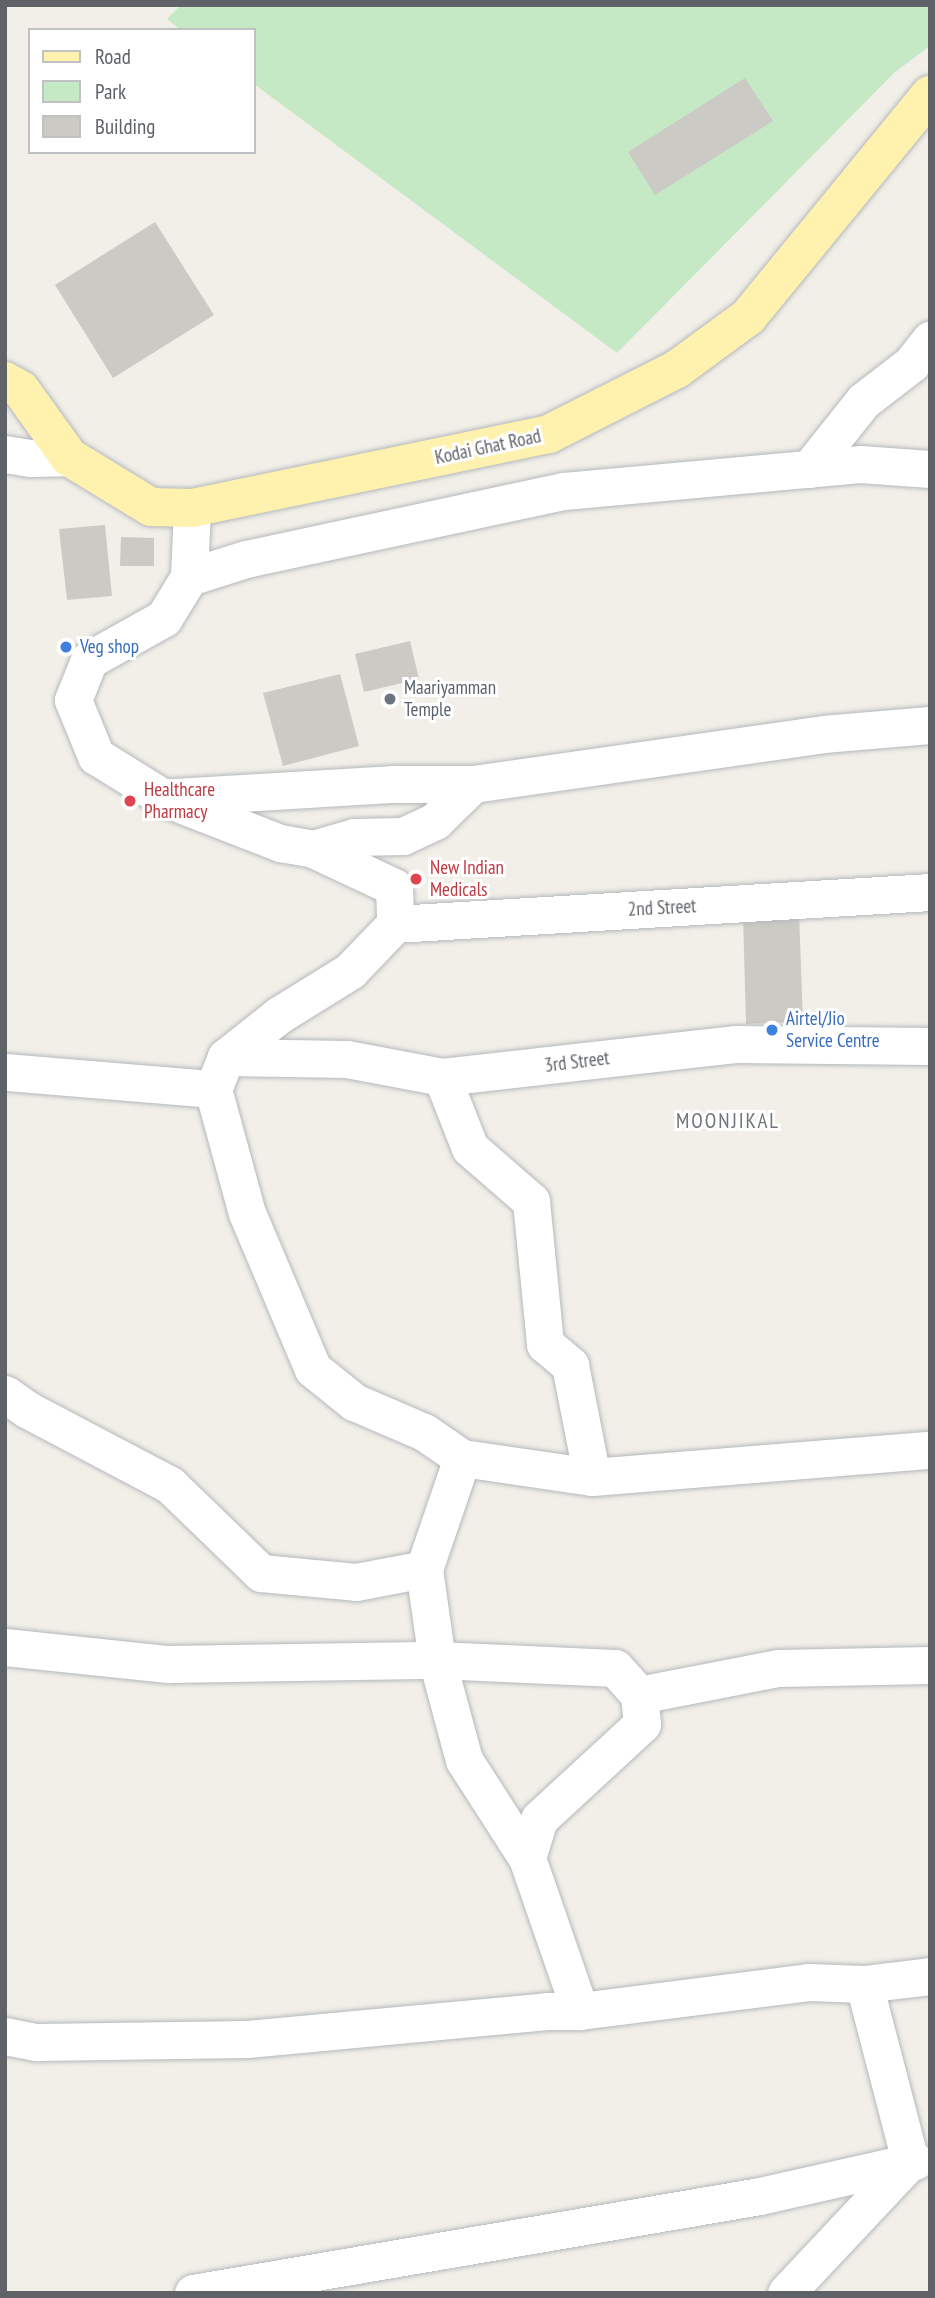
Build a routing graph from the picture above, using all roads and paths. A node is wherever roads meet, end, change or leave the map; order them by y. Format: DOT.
graph roads {
  1 [pos="930,95"];
  2 [pos="923,360"];
  3 [pos="5,381"];
  4 [pos="5,454"];
  5 [pos="930,455"];
  6 [pos="69,457"];
  7 [pos="860,464"];
  8 [pos="809,469"];
  9 [pos="930,469"];
  10 [pos="192,508"];
  11 [pos="189,577"];
  12 [pos="930,725"];
  13 [pos="473,784"];
  14 [pos="162,797"];
  15 [pos="313,849"];
  16 [pos="930,892"];
  17 [pos="395,924"];
  18 [pos="930,1046"];
  19 [pos="5,1072"];
  20 [pos="220,1073"];
  21 [pos="442,1077"];
  22 [pos="5,1394"];
  23 [pos="930,1450"];
  24 [pos="462,1458"];
  25 [pos="592,1477"];
  26 [pos="424,1569"];
  27 [pos="5,1647"];
  28 [pos="437,1660"];
  29 [pos="930,1665"];
  30 [pos="639,1695"];
  31 [pos="527,1858"];
  32 [pos="930,1976"];
  33 [pos="864,1984"];
  34 [pos="580,2011"];
  35 [pos="5,2036"];
  36 [pos="920,2161"];
  37 [pos="193,2293"];
  38 [pos="786,2293"];
  1 -- 10 [label="main road, Kodai Ghat Road"];
  2 -- 8 [label="street"];
  3 -- 6 [label="main road, Kodai Ghat Road"];
  4 -- 6 [label="street"];
  5 -- 7 [label="street"];
  6 -- 10 [label="main road, Kodai Ghat Road"];
  7 -- 8 [label="street"];
  7 -- 9 [label="street"];
  8 -- 11 [label="street"];
  10 -- 11 [label="street"];
  11 -- 14 [label="street"];
  12 -- 13 [label="street"];
  13 -- 14 [label="street"];
  13 -- 15 [label="street"];
  14 -- 15 [label="street"];
  15 -- 17 [label="street"];
  16 -- 17 [label="street, 2nd Street"];
  17 -- 20 [label="street"];
  18 -- 21 [label="street, 3rd Street"];
  19 -- 20 [label="street, 3rd Street"];
  20 -- 21 [label="street, 3rd Street"];
  20 -- 24 [label="street"];
  21 -- 25 [label="street"];
  22 -- 26 [label="street"];
  23 -- 25 [label="street"];
  24 -- 25 [label="street"];
  24 -- 26 [label="street"];
  26 -- 28 [label="street"];
  27 -- 28 [label="street"];
  28 -- 30 [label="street"];
  28 -- 31 [label="street"];
  29 -- 30 [label="street"];
  30 -- 31 [label="street"];
  31 -- 34 [label="street"];
  32 -- 33 [label="street"];
  33 -- 34 [label="street"];
  33 -- 36 [label="street"];
  34 -- 35 [label="street"];
  36 -- 37 [label="street"];
  36 -- 38 [label="street"];
}
